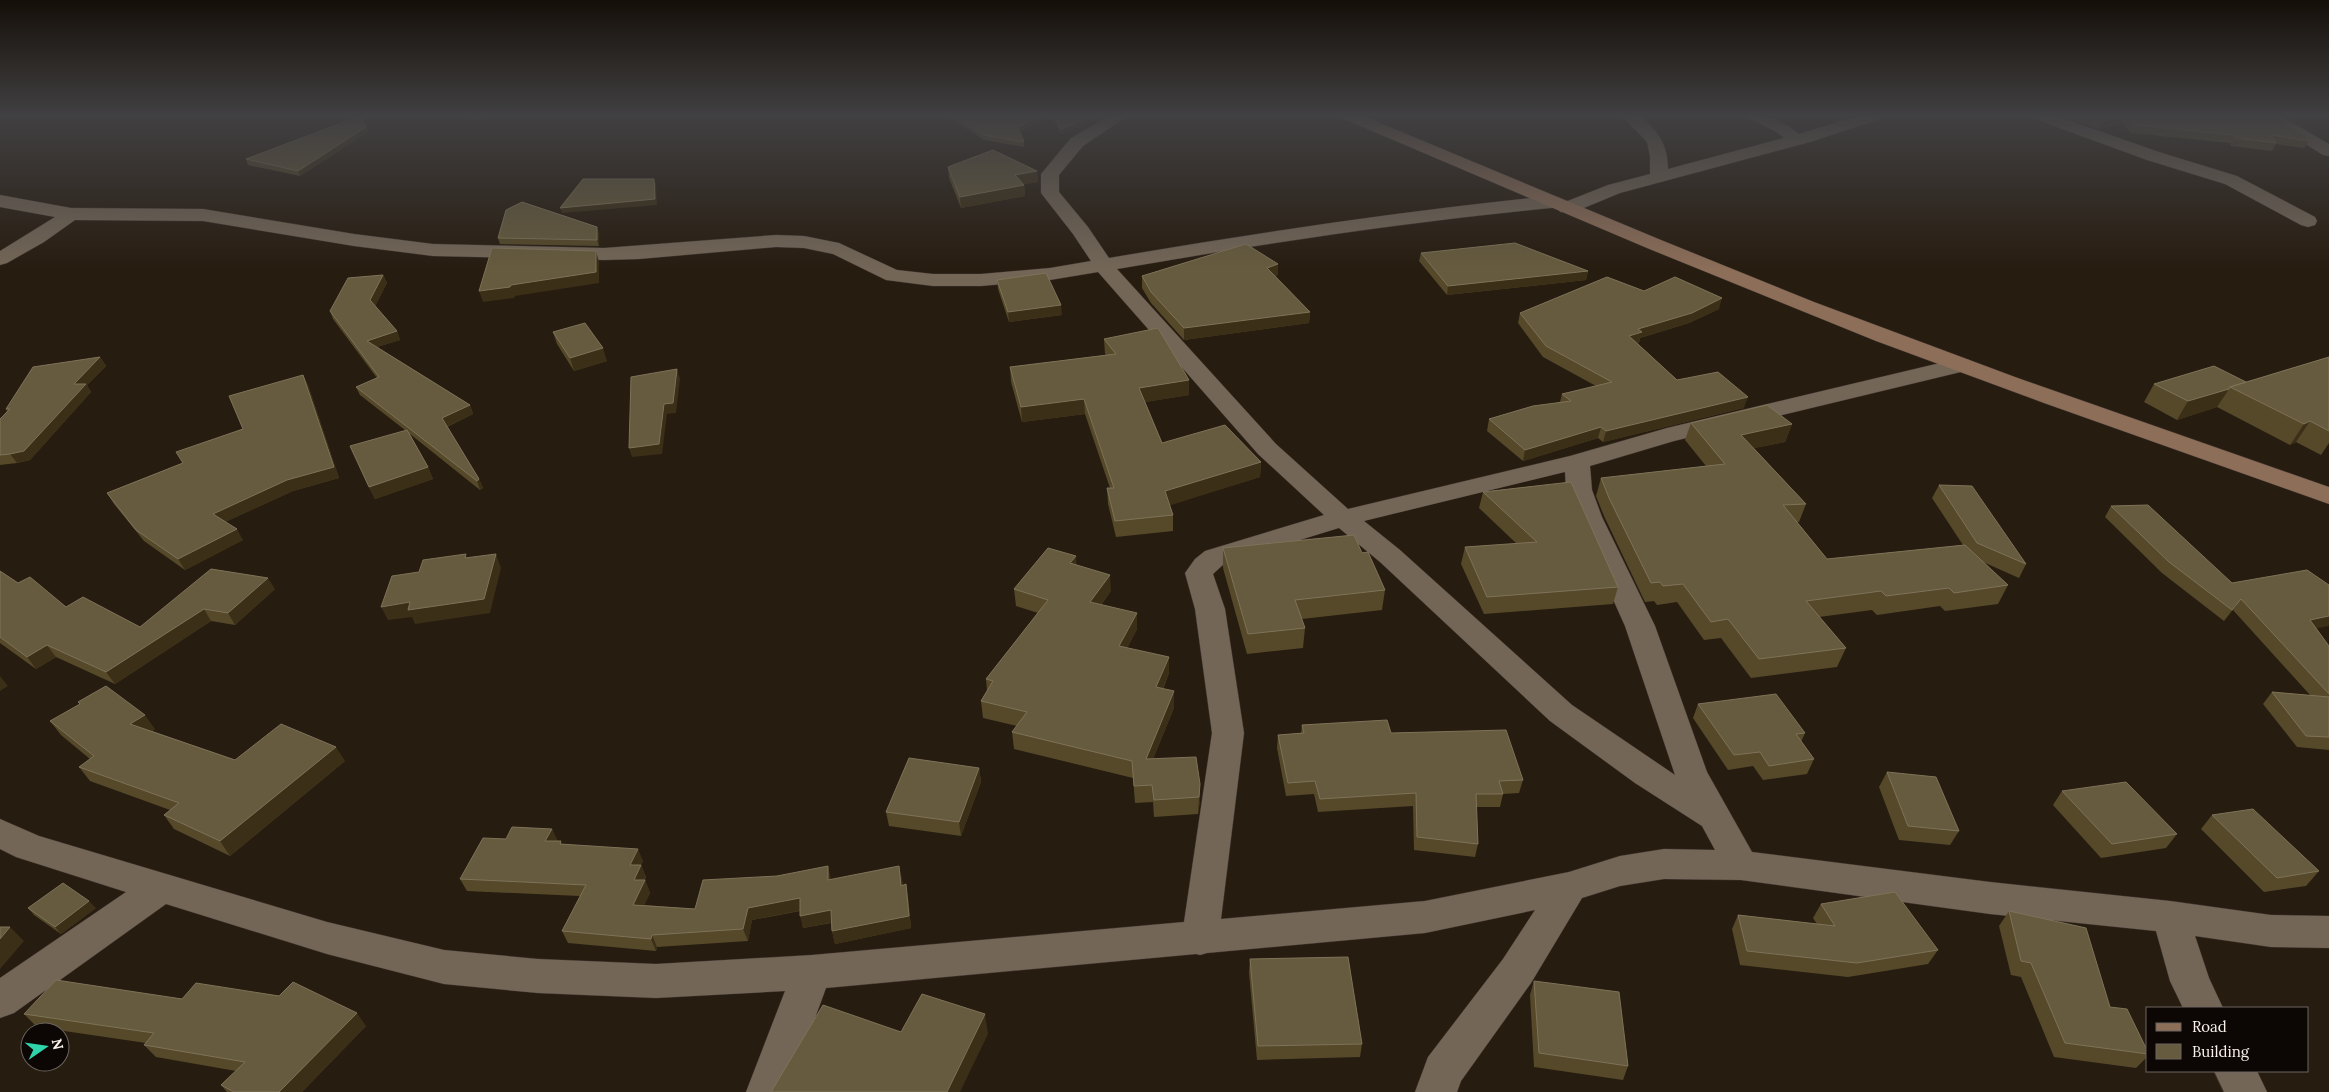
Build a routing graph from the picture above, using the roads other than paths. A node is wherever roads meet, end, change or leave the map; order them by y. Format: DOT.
graph roads {
  1 [pos="1056,167"];
  2 [pos="1470,167"];
  3 [pos="1659,167"];
  4 [pos="1696,167"];
  5 [pos="2189,167"];
  6 [pos="1659,177"];
  7 [pos="0,201"];
  8 [pos="1559,205"];
  9 [pos="71,214"];
  10 [pos="2308,221"];
  11 [pos="0,259"];
  12 [pos="1104,266"];
  13 [pos="1961,365"];
  14 [pos="1577,462"];
  15 [pos="2329,496"];
  16 [pos="1343,518"];
  17 [pos="1713,816"];
  18 [pos="0,833"];
  19 [pos="1741,865"];
  20 [pos="162,887"];
  21 [pos="1569,887"];
  22 [pos="2170,917"];
  23 [pos="2329,932"];
  24 [pos="1200,938"];
  25 [pos="812,972"];
  26 [pos="0,1000"];
  27 [pos="2203,1007"];
  28 [pos="2236,1072"];
  29 [pos="766,1092"];
  30 [pos="1436,1092"];
  31 [pos="2246,1092"];
  1 -- 12 [label="street"];
  2 -- 8 [label="main road"];
  3 -- 6 [label="street"];
  4 -- 6 [label="street"];
  5 -- 10 [label="street"];
  6 -- 8 [label="street"];
  7 -- 9 [label="street"];
  8 -- 12 [label="street"];
  8 -- 13 [label="main road"];
  9 -- 11 [label="street"];
  9 -- 12 [label="street"];
  12 -- 16 [label="street"];
  13 -- 14 [label="street"];
  13 -- 15 [label="main road"];
  14 -- 16 [label="street"];
  14 -- 17 [label="street"];
  16 -- 17 [label="street"];
  16 -- 24 [label="street"];
  17 -- 19 [label="street"];
  18 -- 20 [label="street"];
  19 -- 21 [label="street"];
  19 -- 22 [label="street"];
  20 -- 25 [label="street"];
  20 -- 26 [label="street"];
  21 -- 24 [label="street"];
  21 -- 30 [label="street"];
  22 -- 23 [label="street"];
  22 -- 27 [label="street"];
  24 -- 25 [label="street"];
  25 -- 29 [label="street"];
  28 -- 31 [label="street"];
}
